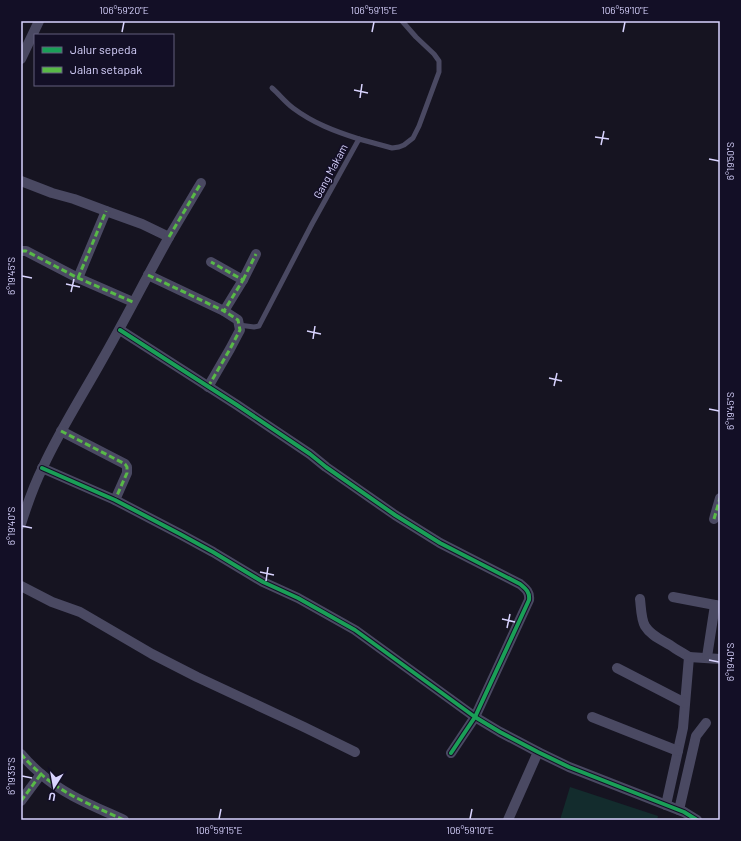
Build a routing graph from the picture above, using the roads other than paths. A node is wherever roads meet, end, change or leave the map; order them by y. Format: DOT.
graph roads {
  1 [pos="39,21"];
  2 [pos="402,21"];
  3 [pos="21,59"];
  4 [pos="272,88"];
  5 [pos="358,139"];
  6 [pos="21,181"];
  7 [pos="201,183"];
  8 [pos="106,211"];
  9 [pos="169,237"];
  10 [pos="21,251"];
  11 [pos="256,254"];
  12 [pos="211,262"];
  13 [pos="148,275"];
  14 [pos="78,278"];
  15 [pos="242,280"];
  16 [pos="134,302"];
  17 [pos="224,311"];
  18 [pos="239,325"];
  19 [pos="120,330"];
  20 [pos="208,387"];
  21 [pos="61,431"];
  22 [pos="42,468"];
  23 [pos="720,498"];
  24 [pos="115,500"];
  25 [pos="714,520"];
  26 [pos="21,524"];
  27 [pos="21,586"];
  28 [pos="672,597"];
  29 [pos="640,599"];
  30 [pos="718,606"];
  31 [pos="689,657"];
  32 [pos="707,658"];
  33 [pos="720,659"];
  34 [pos="617,668"];
  35 [pos="685,703"];
  36 [pos="475,717"];
  37 [pos="592,717"];
  38 [pos="706,723"];
  39 [pos="678,751"];
  40 [pos="355,752"];
  41 [pos="538,752"];
  42 [pos="451,753"];
  43 [pos="21,754"];
  44 [pos="41,774"];
  45 [pos="21,802"];
  46 [pos="666,805"];
  47 [pos="679,810"];
  48 [pos="124,820"];
  49 [pos="508,820"];
  50 [pos="697,820"];
  1 -- 3 [label="street"];
  2 -- 5 [label="lane, Gang Makam"];
  4 -- 5 [label="lane"];
  5 -- 18 [label="lane, Gang Makam"];
  6 -- 8 [label="street"];
  7 -- 9 [label="street"];
  8 -- 9 [label="street"];
  8 -- 14 [label="street"];
  9 -- 13 [label="street"];
  10 -- 14 [label="street"];
  11 -- 15 [label="street"];
  12 -- 15 [label="street"];
  13 -- 16 [label="street"];
  13 -- 17 [label="street"];
  14 -- 16 [label="street"];
  15 -- 17 [label="street"];
  16 -- 19 [label="street"];
  17 -- 18 [label="street"];
  18 -- 20 [label="street"];
  19 -- 20 [label="street"];
  19 -- 21 [label="street"];
  20 -- 36 [label="street"];
  21 -- 22 [label="street"];
  21 -- 24 [label="street"];
  22 -- 24 [label="street"];
  22 -- 26 [label="street"];
  23 -- 25 [label="street"];
  24 -- 36 [label="street"];
  27 -- 40 [label="street"];
  28 -- 30 [label="street"];
  29 -- 31 [label="street"];
  30 -- 32 [label="street"];
  31 -- 32 [label="street"];
  31 -- 35 [label="street"];
  32 -- 33 [label="street"];
  34 -- 35 [label="street"];
  35 -- 39 [label="street"];
  36 -- 41 [label="street"];
  36 -- 42 [label="street"];
  37 -- 39 [label="street"];
  38 -- 47 [label="street"];
  39 -- 46 [label="street"];
  41 -- 46 [label="street"];
  41 -- 49 [label="street"];
  43 -- 44 [label="street"];
  44 -- 45 [label="street"];
  44 -- 48 [label="street"];
  46 -- 47 [label="street"];
  47 -- 50 [label="street"];
}
